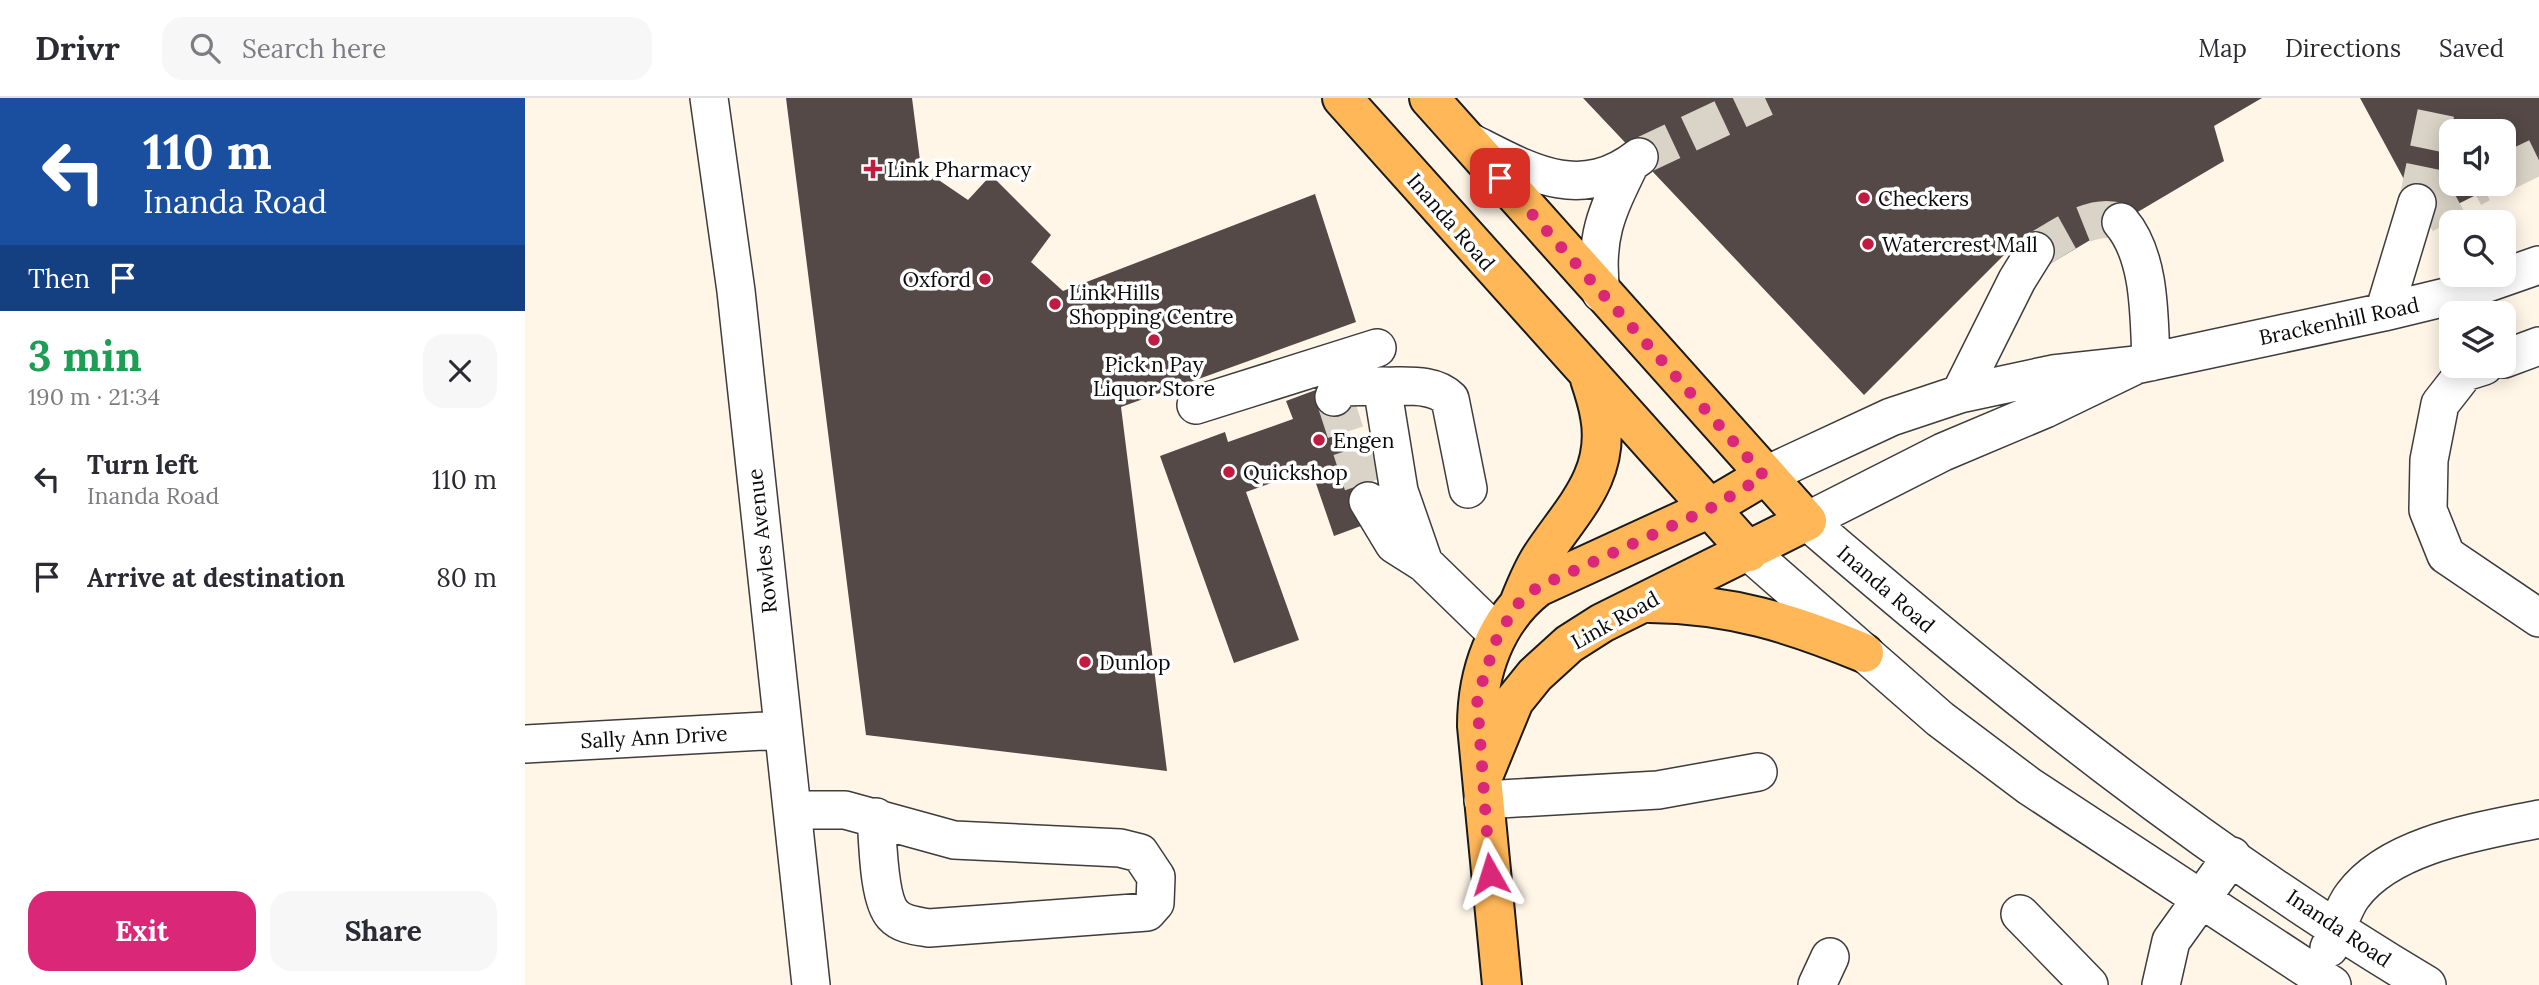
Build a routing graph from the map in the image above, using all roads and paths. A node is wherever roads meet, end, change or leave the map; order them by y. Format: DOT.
graph roads {
  1 [pos="709,98"];
  2 [pos="1342,98"];
  3 [pos="1429,98"];
  4 [pos="1466,140"];
  5 [pos="2416,219"];
  6 [pos="2121,222"];
  7 [pos="2035,251"];
  8 [pos="2539,265"];
  9 [pos="1601,293"];
  10 [pos="2384,313"];
  11 [pos="2539,346"];
  12 [pos="1377,348"];
  13 [pos="2516,355"];
  14 [pos="2144,363"];
  15 [pos="2460,378"];
  16 [pos="1590,379"];
  17 [pos="1381,386"];
  18 [pos="1960,394"];
  19 [pos="1334,397"];
  20 [pos="1196,405"];
  21 [pos="1764,476"];
  22 [pos="1468,489"];
  23 [pos="1368,500"];
  24 [pos="1709,509"];
  25 [pos="1807,521"];
  26 [pos="1749,552"];
  27 [pos="1425,563"];
  28 [pos="1520,601"];
  29 [pos="1642,603"];
  30 [pos="2539,618"];
  31 [pos="1498,635"];
  32 [pos="1864,653"];
  33 [pos="1535,675"];
  34 [pos="783,730"];
  35 [pos="525,744"];
  36 [pos="1758,772"];
  37 [pos="1482,789"];
  38 [pos="792,810"];
  39 [pos="876,817"];
  40 [pos="2539,819"];
  41 [pos="2232,856"];
  42 [pos="2200,900"];
  43 [pos="2020,914"];
  44 [pos="2338,929"];
  45 [pos="2152,979"];
  46 [pos="2324,980"];
  47 [pos="811,985"];
  48 [pos="1502,985"];
  49 [pos="2089,985"];
  50 [pos="2427,985"];
  1 -- 34 [label="street, Rowles Avenue"];
  2 -- 16 [label="main road, Inanda Road"];
  3 -- 4 [label="main road, Inanda Road"];
  4 -- 9 [label="main road, Inanda Road"];
  4 -- 9 [label="street"];
  5 -- 10 [label="street"];
  6 -- 14 [label="street"];
  7 -- 18 [label="street"];
  8 -- 10 [label="street, Brackenhill Road"];
  9 -- 21 [label="main road, Inanda Road"];
  10 -- 14 [label="street, Brackenhill Road"];
  11 -- 13 [label="street"];
  12 -- 20 [label="street"];
  14 -- 18 [label="street, Brackenhill Road"];
  14 -- 25 [label="street, Brackenhill Road"];
  15 -- 30 [label="street"];
  16 -- 24 [label="main road, Inanda Road"];
  16 -- 28 [label="main road"];
  17 -- 19 [label="street"];
  17 -- 22 [label="street"];
  17 -- 27 [label="street"];
  18 -- 21 [label="street, Brackenhill Road"];
  21 -- 24 [label="main road, Link Road"];
  21 -- 25 [label="main road, Inanda Road"];
  23 -- 27 [label="street"];
  24 -- 26 [label="main road, Inanda Road"];
  24 -- 28 [label="main road, Link Road"];
  25 -- 26 [label="main road, Link Road"];
  25 -- 41 [label="street, Inanda Road"];
  26 -- 29 [label="main road, Link Road"];
  26 -- 32 [label="street, Inanda Road"];
  27 -- 31 [label="street"];
  28 -- 31 [label="main road, Link Road"];
  29 -- 32 [label="main road"];
  29 -- 33 [label="main road, Link Road"];
  31 -- 33 [label="main road"];
  31 -- 37 [label="main road, Link Road"];
  32 -- 42 [label="street, Inanda Road"];
  33 -- 37 [label="main road, Link Road"];
  34 -- 35 [label="street, Sally Ann Drive"];
  34 -- 38 [label="street, Rowles Avenue"];
  36 -- 37 [label="street"];
  37 -- 48 [label="main road, Link Road"];
  38 -- 39 [label="street"];
  38 -- 47 [label="street, Rowles Avenue"];
  39 -- 39 [label="street"];
  40 -- 44 [label="street"];
  41 -- 42 [label="street"];
  41 -- 44 [label="street, Inanda Road"];
  42 -- 45 [label="street"];
  42 -- 46 [label="street, Inanda Road"];
  43 -- 49 [label="street"];
  44 -- 46 [label="street"];
  44 -- 50 [label="street, Inanda Road"];
}
